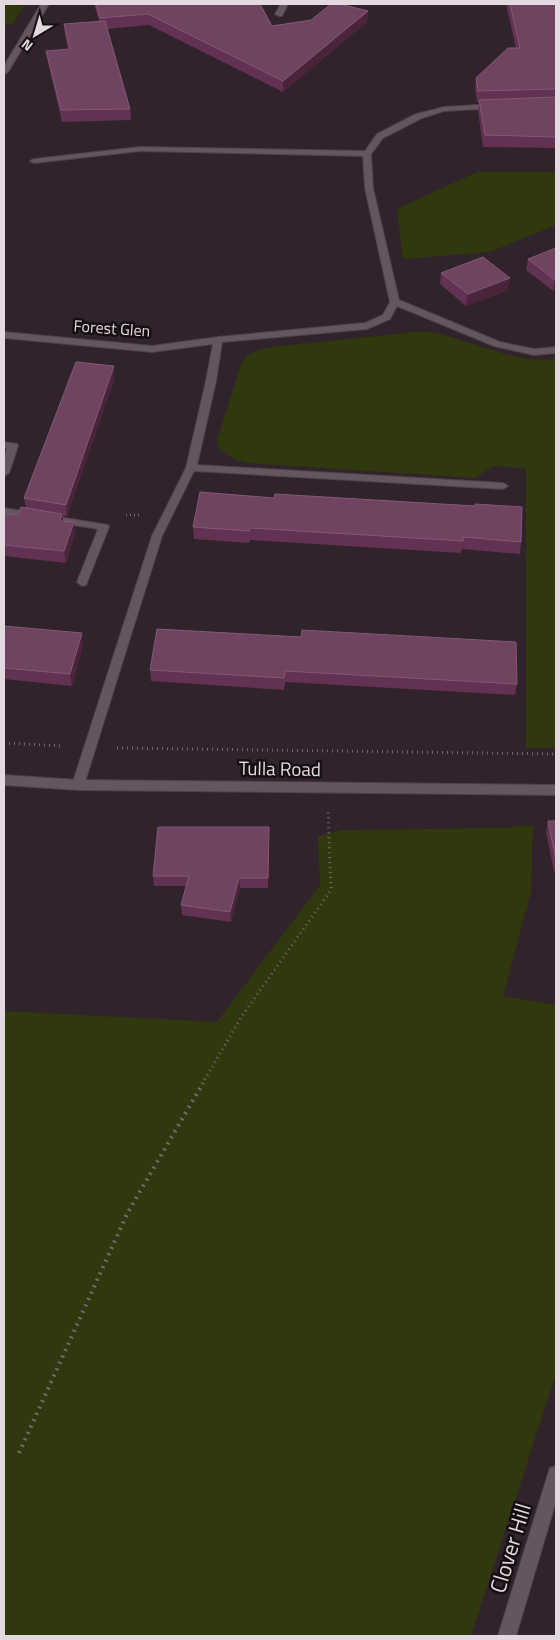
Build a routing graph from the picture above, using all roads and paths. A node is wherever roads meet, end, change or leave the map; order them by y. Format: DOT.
graph roads {
  1 [pos="45,4"];
  2 [pos="284,4"];
  3 [pos="279,14"];
  4 [pos="4,72"];
  5 [pos="508,106"];
  6 [pos="367,154"];
  7 [pos="34,161"];
  8 [pos="394,302"];
  9 [pos="4,335"];
  10 [pos="218,340"];
  11 [pos="556,350"];
  12 [pos="4,445"];
  13 [pos="191,468"];
  14 [pos="4,472"];
  15 [pos="502,486"];
  16 [pos="4,511"];
  17 [pos="167,516"];
  18 [pos="104,526"];
  19 [pos="82,582"];
  20 [pos="4,743"];
  21 [pos="90,748"];
  22 [pos="556,754"];
  23 [pos="4,780"];
  24 [pos="78,785"];
  25 [pos="326,788"];
  26 [pos="556,790"];
  27 [pos="19,1453"];
  28 [pos="556,1474"];
  29 [pos="507,1636"];
  1 -- 4 [label="street"];
  2 -- 3 [label="street"];
  5 -- 6 [label="street"];
  6 -- 7 [label="street"];
  6 -- 8 [label="street"];
  8 -- 10 [label="street, Forest Glen"];
  8 -- 11 [label="street"];
  9 -- 10 [label="street, Forest Glen"];
  10 -- 13 [label="street"];
  12 -- 14 [label="street"];
  13 -- 15 [label="street"];
  13 -- 17 [label="street"];
  16 -- 18 [label="street"];
  17 -- 18 [label="path"];
  17 -- 21 [label="street"];
  18 -- 19 [label="street"];
  20 -- 21 [label="path"];
  21 -- 22 [label="path"];
  21 -- 24 [label="street"];
  23 -- 24 [label="street, Tulla Road"];
  24 -- 25 [label="street, Tulla Road"];
  25 -- 26 [label="street, Tulla Road"];
  25 -- 27 [label="path"];
  28 -- 29 [label="street, Clover Hill"];
}
